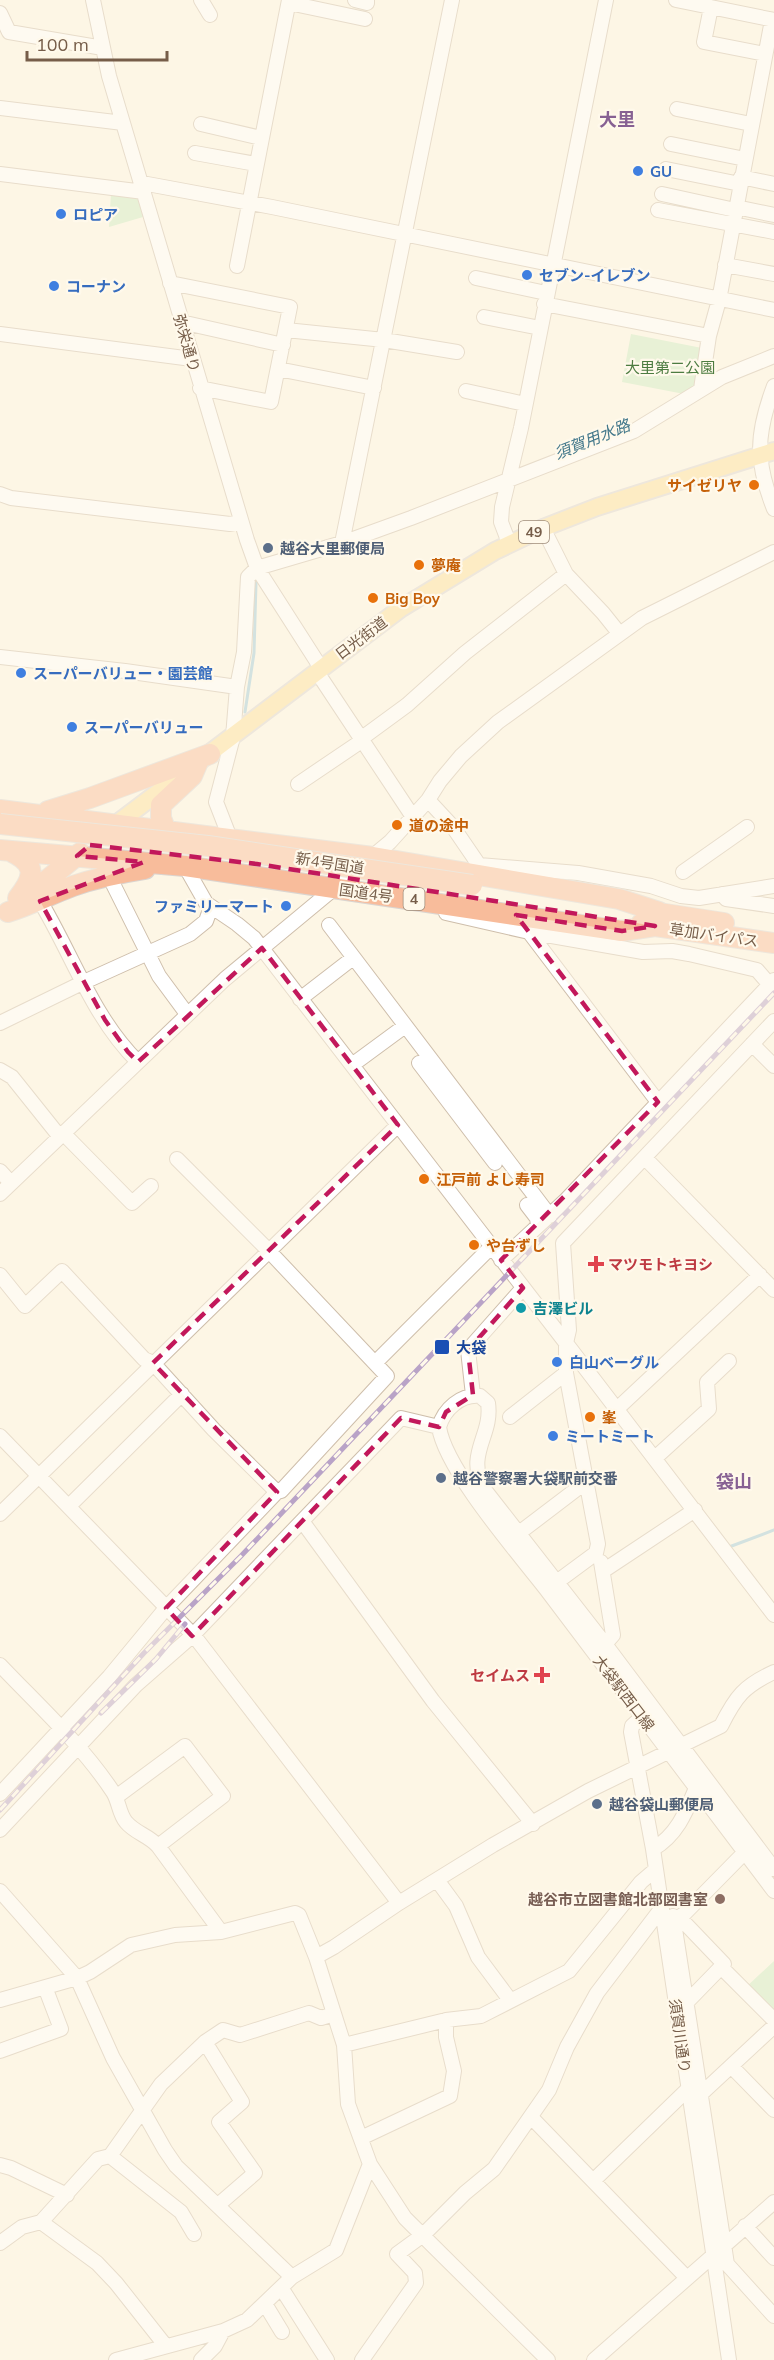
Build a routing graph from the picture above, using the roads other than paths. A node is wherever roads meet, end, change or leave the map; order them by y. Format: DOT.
graph roads {
  1 [pos="93,0"];
  2 [pos="201,0"];
  3 [pos="355,0"];
  4 [pos="367,0"];
  5 [pos="452,0"];
  6 [pos="606,0"];
  7 [pos="676,0"];
  8 [pos="289,2"];
  9 [pos="711,7"];
  10 [pos="0,13"];
  11 [pos="210,15"];
  12 [pos="364,19"];
  13 [pos="773,20"];
  14 [pos="103,48"];
  15 [pos="765,54"];
  16 [pos="0,108"];
  17 [pos="677,109"];
  18 [pos="123,123"];
  19 [pos="201,124"];
  20 [pos="751,124"];
  21 [pos="261,138"];
  22 [pos="671,144"];
  23 [pos="195,153"];
  24 [pos="745,159"];
  25 [pos="256,164"];
  26 [pos="666,169"];
  27 [pos="0,174"];
  28 [pos="740,180"];
  29 [pos="774,184"];
  30 [pos="143,188"];
  31 [pos="662,194"];
  32 [pos="248,202"];
  33 [pos="735,208"];
  34 [pos="658,210"];
  35 [pos="774,215"];
  36 [pos="733,224"];
  37 [pos="774,232"];
  38 [pos="406,234"];
  39 [pos="552,265"];
  40 [pos="725,265"];
  41 [pos="237,266"];
  42 [pos="774,274"];
  43 [pos="476,278"];
  44 [pos="170,283"];
  45 [pos="545,298"];
  46 [pos="719,300"];
  47 [pos="774,310"];
  48 [pos="484,317"];
  49 [pos="181,322"];
  50 [pos="540,328"];
  51 [pos="286,330"];
  52 [pos="0,334"];
  53 [pos="709,336"];
  54 [pos="384,340"];
  55 [pos="283,345"];
  56 [pos="457,352"];
  57 [pos="774,356"];
  58 [pos="192,359"];
  59 [pos="278,369"];
  60 [pos="774,386"];
  61 [pos="200,388"];
  62 [pos="374,388"];
  63 [pos="701,388"];
  64 [pos="466,391"];
  65 [pos="525,404"];
  66 [pos="767,453"];
  67 [pos="508,480"];
  68 [pos="0,494"];
  69 [pos="774,509"];
  70 [pos="241,522"];
  71 [pos="543,528"];
  72 [pos="342,543"];
  73 [pos="509,543"];
  74 [pos="774,552"];
  75 [pos="257,568"];
  76 [pos="566,574"];
  77 [pos="618,633"];
  78 [pos="0,657"];
  79 [pos="319,670"];
  80 [pos="237,687"];
  81 [pos="233,737"];
  82 [pos="362,739"];
  83 [pos="204,758"];
  84 [pos="298,784"];
  85 [pos="428,800"];
  86 [pos="0,810"];
  87 [pos="39,813"];
  88 [pos="413,818"];
  89 [pos="0,824"];
  90 [pos="115,825"];
  91 [pos="747,827"];
  92 [pos="166,831"];
  93 [pos="230,838"];
  94 [pos="3,845"];
  95 [pos="77,856"];
  96 [pos="373,857"];
  97 [pos="418,865"];
  98 [pos="479,865"];
  99 [pos="179,866"];
  100 [pos="683,872"];
  101 [pos="109,876"];
  102 [pos="774,886"];
  103 [pos="334,888"];
  104 [pos="471,891"];
  105 [pos="721,893"];
  106 [pos="420,900"];
  107 [pos="40,901"];
  108 [pos="774,906"];
  109 [pos="211,907"];
  110 [pos="4,915"];
  111 [pos="657,919"];
  112 [pos="329,925"];
  113 [pos="529,932"];
  114 [pos="774,932"];
  115 [pos="774,943"];
  116 [pos="262,948"];
  117 [pos="148,953"];
  118 [pos="353,958"];
  119 [pos="84,982"];
  120 [pos="772,982"];
  121 [pos="300,999"];
  122 [pos="187,1014"];
  123 [pos="774,1021"];
  124 [pos="0,1023"];
  125 [pos="405,1026"];
  126 [pos="752,1044"];
  127 [pos="138,1062"];
  128 [pos="419,1063"];
  129 [pos="352,1065"];
  130 [pos="774,1066"];
  131 [pos="0,1070"];
  132 [pos="658,1102"];
  133 [pos="468,1118"];
  134 [pos="398,1125"];
  135 [pos="62,1135"];
  136 [pos="645,1158"];
  137 [pos="180,1162"];
  138 [pos="495,1163"];
  139 [pos="0,1171"];
  140 [pos="11,1183"];
  141 [pos="151,1186"];
  142 [pos="0,1194"];
  143 [pos="527,1205"];
  144 [pos="550,1216"];
  145 [pos="538,1225"];
  146 [pos="491,1247"];
  147 [pos="268,1250"];
  148 [pos="501,1260"];
  149 [pos="0,1275"];
  150 [pos="760,1275"];
  151 [pos="523,1288"];
  152 [pos="774,1290"];
  153 [pos="566,1343"];
  154 [pos="729,1361"];
  155 [pos="153,1363"];
  156 [pos="375,1363"];
  157 [pos="566,1373"];
  158 [pos="182,1394"];
  159 [pos="472,1395"];
  160 [pos="618,1408"];
  161 [pos="510,1417"];
  162 [pos="439,1427"];
  163 [pos="0,1436"];
  164 [pos="477,1457"];
  165 [pos="656,1458"];
  166 [pos="456,1466"];
  167 [pos="38,1477"];
  168 [pos="586,1482"];
  169 [pos="277,1492"];
  170 [pos="480,1492"];
  171 [pos="69,1506"];
  172 [pos="695,1510"];
  173 [pos="0,1514"];
  174 [pos="302,1521"];
  175 [pos="519,1533"];
  176 [pos="596,1553"];
  177 [pos="603,1571"];
  178 [pos="552,1586"];
  179 [pos="166,1608"];
  180 [pos="774,1615"];
  181 [pos="192,1636"];
  182 [pos="605,1644"];
  183 [pos="0,1665"];
  184 [pos="774,1672"];
  185 [pos="642,1717"];
  186 [pos="61,1729"];
  187 [pos="681,1744"];
  188 [pos="78,1747"];
  189 [pos="667,1751"];
  190 [pos="636,1767"];
  191 [pos="696,1788"];
  192 [pos="0,1794"];
  193 [pos="116,1797"];
  194 [pos="533,1824"];
  195 [pos="0,1830"];
  196 [pos="158,1846"];
  197 [pos="653,1849"];
  198 [pos="745,1852"];
  199 [pos="774,1869"];
  200 [pos="656,1870"];
  201 [pos="437,1880"];
  202 [pos="0,1891"];
  203 [pos="774,1891"];
  204 [pos="399,1903"];
  205 [pos="669,1915"];
  206 [pos="221,1932"];
  207 [pos="316,1957"];
  208 [pos="721,1967"];
  209 [pos="77,1978"];
  210 [pos="45,1987"];
  211 [pos="0,2000"];
  212 [pos="510,2000"];
  213 [pos="688,2001"];
  214 [pos="334,2014"];
  215 [pos="446,2020"];
  216 [pos="774,2020"];
  217 [pos="774,2027"];
  218 [pos="205,2042"];
  219 [pos="344,2045"];
  220 [pos="0,2051"];
  221 [pos="732,2067"];
  222 [pos="693,2093"];
  223 [pos="142,2110"];
  224 [pos="774,2110"];
  225 [pos="531,2117"];
  226 [pos="361,2138"];
  227 [pos="110,2156"];
  228 [pos="370,2164"];
  229 [pos="0,2165"];
  230 [pos="593,2181"];
  231 [pos="66,2195"];
  232 [pos="774,2202"];
  233 [pos="218,2205"];
  234 [pos="41,2222"];
  235 [pos="745,2226"];
  236 [pos="194,2234"];
  237 [pos="423,2235"];
  238 [pos="0,2243"];
  239 [pos="724,2244"];
  240 [pos="713,2254"];
  241 [pos="774,2258"];
  242 [pos="292,2277"];
  243 [pos="687,2278"];
  244 [pos="282,2289"];
  245 [pos="265,2304"];
  246 [pos="774,2316"];
  247 [pos="223,2331"];
  248 [pos="282,2332"];
  249 [pos="165,2345"];
  250 [pos="123,2359"];
  251 [pos="201,2360"];
  252 [pos="327,2360"];
  253 [pos="362,2360"];
  254 [pos="548,2360"];
  255 [pos="594,2360"];
  256 [pos="729,2360"];
  1 -- 14 [label="street, 弥栄通り"];
  2 -- 11 [label="street"];
  3 -- 4 [label="street"];
  5 -- 38 [label="street"];
  6 -- 39 [label="street"];
  7 -- 9 [label="street"];
  8 -- 12 [label="street"];
  8 -- 21 [label="street"];
  9 -- 13 [label="street"];
  9 -- 15 [label="street"];
  10 -- 14 [label="street"];
  13 -- 15 [label="street"];
  14 -- 18 [label="street, 弥栄通り"];
  15 -- 20 [label="street"];
  16 -- 18 [label="street"];
  17 -- 20 [label="street"];
  18 -- 30 [label="street, 弥栄通り"];
  19 -- 21 [label="street"];
  20 -- 24 [label="street"];
  21 -- 25 [label="street"];
  22 -- 24 [label="street"];
  23 -- 25 [label="street"];
  24 -- 28 [label="street"];
  25 -- 32 [label="street"];
  26 -- 28 [label="street"];
  27 -- 30 [label="street"];
  28 -- 29 [label="street"];
  28 -- 33 [label="street"];
  30 -- 32 [label="street"];
  30 -- 44 [label="street, 弥栄通り"];
  31 -- 33 [label="street"];
  32 -- 38 [label="street"];
  32 -- 41 [label="street"];
  33 -- 35 [label="street"];
  33 -- 36 [label="street"];
  34 -- 36 [label="street"];
  36 -- 37 [label="street"];
  36 -- 40 [label="street"];
  38 -- 39 [label="street"];
  38 -- 54 [label="street"];
  39 -- 45 [label="street"];
  39 -- 46 [label="street"];
  40 -- 42 [label="street"];
  40 -- 46 [label="street"];
  43 -- 45 [label="street"];
  44 -- 49 [label="street, 弥栄通り"];
  44 -- 51 [label="street"];
  45 -- 50 [label="street"];
  45 -- 53 [label="street"];
  46 -- 47 [label="street"];
  46 -- 53 [label="street"];
  48 -- 50 [label="street"];
  49 -- 55 [label="street"];
  49 -- 58 [label="street, 弥栄通り"];
  50 -- 65 [label="street"];
  51 -- 54 [label="street"];
  51 -- 55 [label="street"];
  52 -- 58 [label="street"];
  53 -- 63 [label="street"];
  54 -- 56 [label="street"];
  54 -- 62 [label="street"];
  55 -- 59 [label="street"];
  57 -- 63 [label="street"];
  58 -- 61 [label="street, 弥栄通り"];
  59 -- 61 [label="street"];
  59 -- 62 [label="street"];
  60 -- 66 [label="street"];
  61 -- 70 [label="street, 弥栄通り"];
  62 -- 72 [label="street"];
  63 -- 67 [label="street"];
  64 -- 65 [label="street"];
  65 -- 67 [label="street"];
  66 -- 69 [label="street"];
  66 -- 71 [label="main road, 日光街道 / 49"];
  67 -- 72 [label="street"];
  67 -- 73 [label="street"];
  68 -- 70 [label="street"];
  70 -- 75 [label="street, 弥栄通り"];
  71 -- 73 [label="main road, 日光街道 / 49"];
  71 -- 76 [label="street"];
  72 -- 75 [label="street"];
  73 -- 79 [label="main road, 日光街道 / 49"];
  74 -- 77 [label="street"];
  75 -- 79 [label="street, 弥栄通り"];
  75 -- 80 [label="street"];
  76 -- 77 [label="street"];
  76 -- 82 [label="street"];
  77 -- 85 [label="street"];
  78 -- 80 [label="street"];
  79 -- 81 [label="main road, 日光街道 / 49"];
  79 -- 82 [label="street, 弥栄通り"];
  80 -- 81 [label="street"];
  81 -- 83 [label="main road, 日光街道 / 49"];
  81 -- 93 [label="street"];
  82 -- 84 [label="street"];
  82 -- 88 [label="street, 弥栄通り"];
  83 -- 87 [label="highway"];
  83 -- 90 [label="main road, 日光街道 / 49"];
  83 -- 92 [label="highway"];
  85 -- 88 [label="street"];
  85 -- 98 [label="street"];
  86 -- 87 [label="highway"];
  87 -- 90 [label="highway"];
  88 -- 96 [label="street"];
  89 -- 104 [label="highway, 新4号国道 / 4, bridge"];
  90 -- 92 [label="highway, 4"];
  90 -- 95 [label="highway, 日光街道"];
  91 -- 100 [label="street"];
  92 -- 93 [label="highway, 4"];
  93 -- 96 [label="highway, 4"];
  94 -- 95 [label="highway, 国道4号"];
  94 -- 104 [label="highway, 新4号国道 / 4"];
  94 -- 110 [label="highway"];
  95 -- 99 [label="highway, 国道4号 / 4"];
  95 -- 110 [label="highway, 日光街道"];
  96 -- 97 [label="highway, 4"];
  96 -- 103 [label="street"];
  97 -- 98 [label="street"];
  97 -- 111 [label="highway, 4"];
  98 -- 105 [label="street"];
  99 -- 101 [label="highway, 4"];
  99 -- 103 [label="highway, 国道4号 / 4"];
  99 -- 109 [label="street"];
  101 -- 107 [label="highway, 4"];
  101 -- 117 [label="street"];
  102 -- 105 [label="street"];
  103 -- 106 [label="highway, 国道4号 / 4"];
  103 -- 116 [label="street"];
  104 -- 111 [label="highway, 新4号国道 / 4"];
  105 -- 108 [label="street"];
  106 -- 111 [label="highway, 国道4号 / 4"];
  106 -- 113 [label="street"];
  107 -- 110 [label="highway, 4"];
  107 -- 119 [label="street"];
  109 -- 116 [label="street"];
  109 -- 117 [label="street"];
  111 -- 114 [label="highway, 草加バイパス / 4"];
  111 -- 115 [label="highway, 草加バイパス / 4"];
  112 -- 118 [label="street"];
  113 -- 120 [label="street"];
  113 -- 132 [label="street"];
  116 -- 121 [label="street"];
  116 -- 122 [label="street"];
  117 -- 119 [label="street"];
  117 -- 122 [label="street"];
  118 -- 121 [label="street"];
  118 -- 125 [label="street"];
  119 -- 124 [label="street"];
  119 -- 127 [label="street"];
  120 -- 132 [label="street"];
  121 -- 129 [label="street"];
  122 -- 127 [label="street"];
  123 -- 126 [label="street"];
  125 -- 129 [label="street"];
  125 -- 133 [label="street"];
  126 -- 130 [label="street"];
  126 -- 136 [label="street"];
  127 -- 135 [label="street"];
  128 -- 133 [label="street"];
  129 -- 134 [label="street"];
  131 -- 135 [label="street"];
  132 -- 144 [label="street"];
  133 -- 138 [label="street"];
  133 -- 144 [label="street"];
  134 -- 146 [label="street"];
  134 -- 147 [label="street"];
  135 -- 140 [label="street"];
  135 -- 141 [label="street"];
  136 -- 150 [label="street"];
  136 -- 153 [label="street"];
  137 -- 147 [label="street"];
  139 -- 140 [label="street"];
  140 -- 142 [label="street"];
  143 -- 145 [label="street"];
  144 -- 145 [label="street"];
  145 -- 148 [label="street"];
  146 -- 148 [label="street"];
  146 -- 156 [label="street"];
  147 -- 155 [label="street"];
  147 -- 156 [label="street"];
  148 -- 151 [label="street"];
  149 -- 155 [label="street"];
  150 -- 152 [label="street"];
  150 -- 160 [label="street"];
  151 -- 153 [label="street"];
  151 -- 159 [label="street"];
  153 -- 157 [label="street"];
  153 -- 160 [label="street"];
  154 -- 165 [label="street"];
  155 -- 158 [label="street"];
  155 -- 167 [label="street"];
  156 -- 169 [label="street"];
  157 -- 161 [label="street"];
  157 -- 168 [label="street"];
  158 -- 169 [label="street"];
  158 -- 171 [label="street"];
  159 -- 162 [label="street"];
  159 -- 164 [label="street"];
  160 -- 165 [label="street"];
  162 -- 166 [label="street"];
  162 -- 174 [label="street"];
  163 -- 167 [label="street"];
  164 -- 166 [label="street"];
  164 -- 170 [label="street"];
  165 -- 172 [label="street"];
  166 -- 170 [label="street"];
  167 -- 171 [label="street"];
  167 -- 173 [label="street"];
  168 -- 175 [label="street"];
  168 -- 176 [label="street"];
  169 -- 179 [label="street"];
  170 -- 175 [label="street, 大袋駅西口線"];
  170 -- 178 [label="street, 大袋駅西口線"];
  171 -- 179 [label="street"];
  172 -- 177 [label="street"];
  172 -- 180 [label="street"];
  174 -- 181 [label="street"];
  174 -- 194 [label="street"];
  175 -- 178 [label="street, 大袋駅西口線"];
  176 -- 177 [label="street"];
  176 -- 178 [label="street"];
  177 -- 182 [label="street"];
  178 -- 182 [label="street, 大袋駅西口線"];
  178 -- 185 [label="street, 大袋駅西口線"];
  179 -- 181 [label="street"];
  179 -- 186 [label="street"];
  181 -- 188 [label="street"];
  181 -- 204 [label="street"];
  182 -- 187 [label="street, 大袋駅西口線"];
  183 -- 186 [label="street"];
  184 -- 187 [label="street"];
  185 -- 189 [label="street, 大袋駅西口線"];
  185 -- 190 [label="street, 須賀川通り"];
  186 -- 188 [label="street"];
  186 -- 192 [label="street"];
  187 -- 189 [label="street"];
  187 -- 199 [label="street, 大袋駅西口線"];
  188 -- 193 [label="street"];
  188 -- 195 [label="street"];
  189 -- 190 [label="street"];
  189 -- 191 [label="street, 大袋駅西口線"];
  190 -- 194 [label="street"];
  190 -- 197 [label="street, 須賀川通り"];
  191 -- 197 [label="street"];
  191 -- 198 [label="street, 大袋駅西口線"];
  193 -- 196 [label="street"];
  193 -- 196 [label="street"];
  194 -- 201 [label="street"];
  196 -- 206 [label="street"];
  197 -- 200 [label="street, 須賀川通り"];
  198 -- 203 [label="street, 大袋駅西口線"];
  198 -- 205 [label="street"];
  200 -- 205 [label="street, 須賀川通り"];
  200 -- 212 [label="street"];
  201 -- 204 [label="street"];
  201 -- 212 [label="street"];
  202 -- 209 [label="street"];
  204 -- 207 [label="street"];
  205 -- 208 [label="street"];
  205 -- 213 [label="street"];
  205 -- 222 [label="street, 須賀川通り"];
  205 -- 225 [label="street"];
  206 -- 207 [label="street"];
  206 -- 209 [label="street"];
  207 -- 214 [label="street"];
  208 -- 213 [label="street"];
  208 -- 216 [label="street"];
  209 -- 210 [label="street"];
  209 -- 223 [label="street"];
  210 -- 211 [label="street"];
  210 -- 220 [label="street"];
  212 -- 215 [label="street"];
  213 -- 222 [label="street"];
  214 -- 218 [label="street"];
  214 -- 219 [label="street"];
  215 -- 219 [label="street"];
  215 -- 226 [label="street"];
  217 -- 221 [label="street"];
  218 -- 223 [label="street"];
  218 -- 233 [label="street"];
  219 -- 226 [label="street"];
  221 -- 222 [label="street"];
  221 -- 224 [label="street"];
  222 -- 230 [label="street"];
  222 -- 239 [label="street"];
  222 -- 240 [label="street, 須賀川通り"];
  223 -- 227 [label="street"];
  223 -- 233 [label="street"];
  225 -- 230 [label="street"];
  225 -- 237 [label="street"];
  226 -- 228 [label="street"];
  227 -- 231 [label="street"];
  227 -- 236 [label="street"];
  228 -- 237 [label="street"];
  228 -- 242 [label="street"];
  229 -- 231 [label="street"];
  230 -- 243 [label="street"];
  231 -- 234 [label="street"];
  232 -- 235 [label="street"];
  233 -- 242 [label="street"];
  234 -- 238 [label="street"];
  234 -- 249 [label="street"];
  235 -- 239 [label="street"];
  235 -- 241 [label="street"];
  237 -- 253 [label="street"];
  237 -- 254 [label="street"];
  239 -- 240 [label="street"];
  239 -- 246 [label="street"];
  240 -- 243 [label="street"];
  240 -- 256 [label="street, 須賀川通り"];
  242 -- 244 [label="street"];
  243 -- 255 [label="street"];
  244 -- 245 [label="street"];
  244 -- 252 [label="street"];
  245 -- 247 [label="street"];
  245 -- 248 [label="street"];
  247 -- 249 [label="street"];
  247 -- 251 [label="street"];
  249 -- 250 [label="street"];
}
